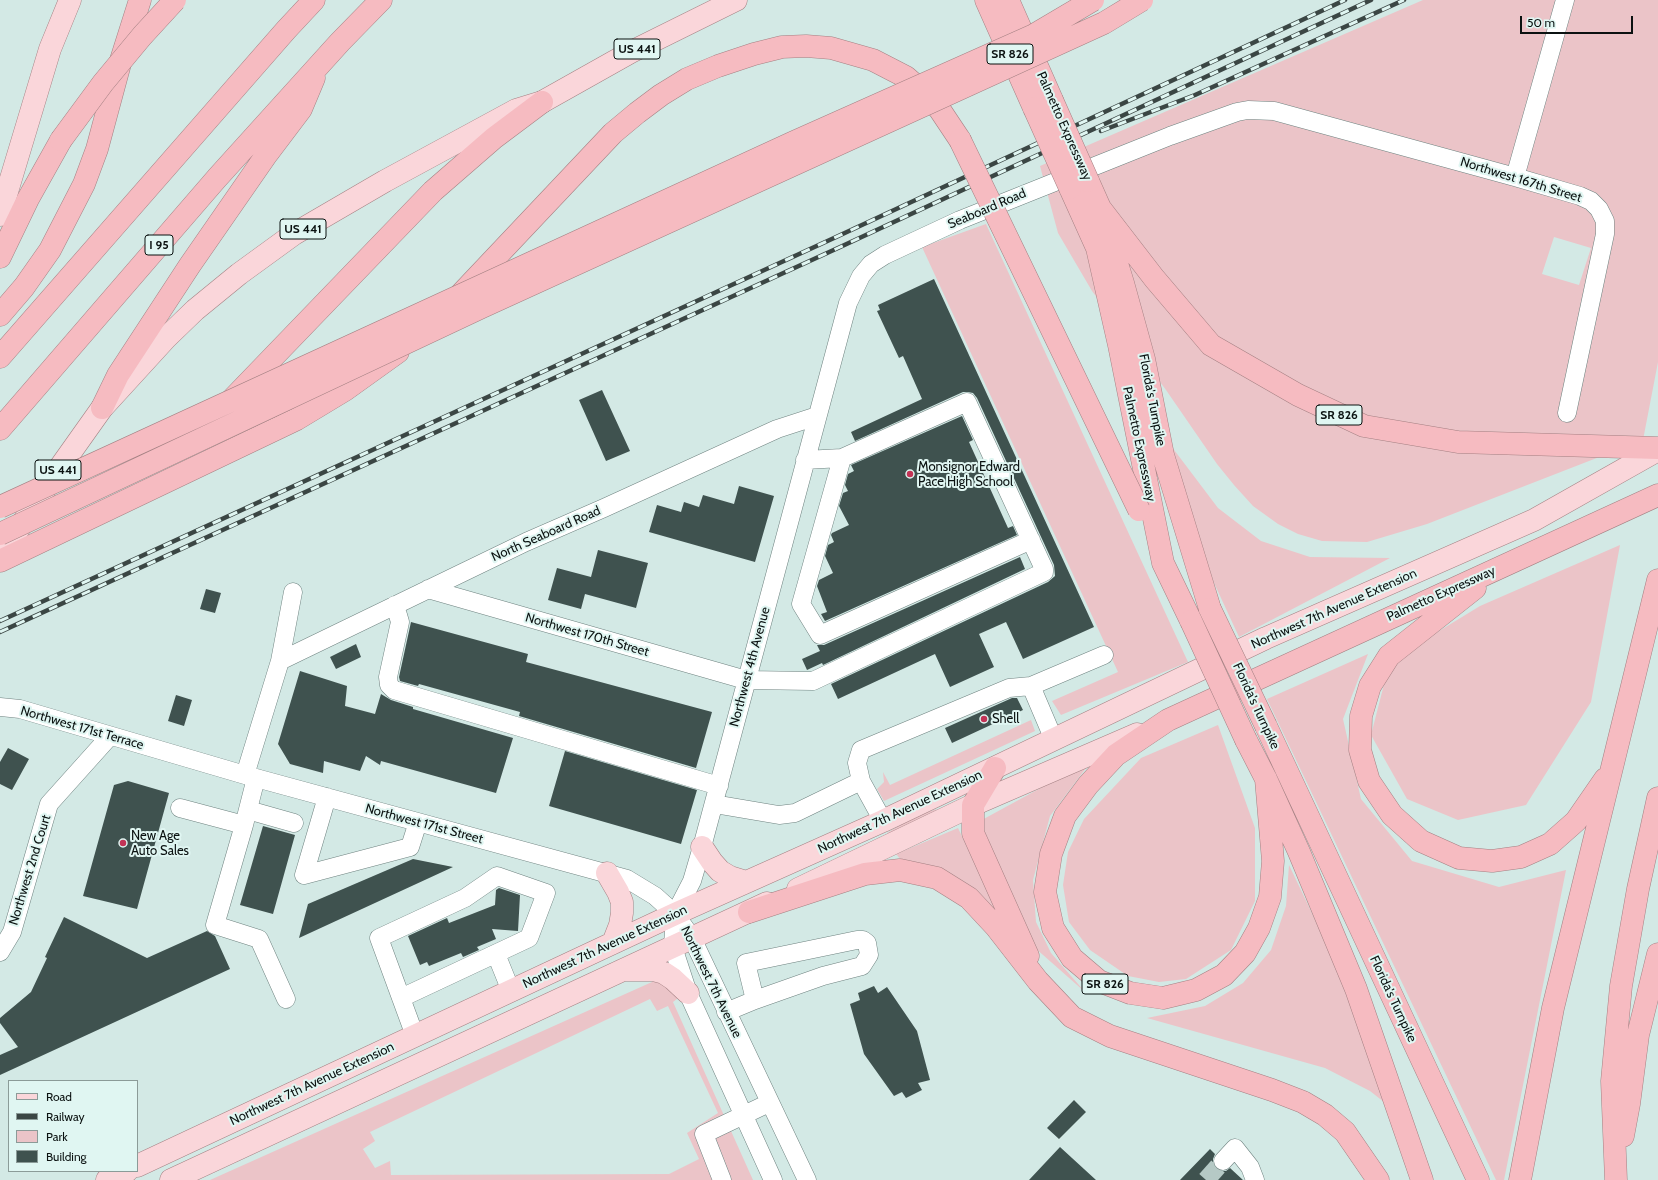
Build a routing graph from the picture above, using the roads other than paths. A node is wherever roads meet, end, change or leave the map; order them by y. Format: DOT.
graph roads {
  1 [pos="140,0"];
  2 [pos="174,0"];
  3 [pos="314,0"];
  4 [pos="381,0"];
  5 [pos="736,0"];
  6 [pos="986,0"];
  7 [pos="1008,0"];
  8 [pos="1094,0"];
  9 [pos="1142,0"];
  10 [pos="1565,0"];
  11 [pos="66,5"];
  12 [pos="320,63"];
  13 [pos="542,102"];
  14 [pos="1043,104"];
  15 [pos="1260,109"];
  16 [pos="1516,177"];
  17 [pos="1079,184"];
  18 [pos="1100,208"];
  19 [pos="0,214"];
  20 [pos="0,257"];
  21 [pos="0,315"];
  22 [pos="0,357"];
  23 [pos="102,408"];
  24 [pos="1567,413"];
  25 [pos="817,416"];
  26 [pos="0,429"];
  27 [pos="1658,449"];
  28 [pos="842,458"];
  29 [pos="805,460"];
  30 [pos="1658,495"];
  31 [pos="0,507"];
  32 [pos="90,518"];
  33 [pos="8,534"];
  34 [pos="1031,540"];
  35 [pos="0,556"];
  36 [pos="0,561"];
  37 [pos="1164,563"];
  38 [pos="1504,565"];
  39 [pos="1658,580"];
  40 [pos="428,589"];
  41 [pos="293,592"];
  42 [pos="395,605"];
  43 [pos="1104,655"];
  44 [pos="280,661"];
  45 [pos="746,680"];
  46 [pos="1031,686"];
  47 [pos="0,707"];
  48 [pos="1168,720"];
  49 [pos="110,736"];
  50 [pos="1054,740"];
  51 [pos="164,751"];
  52 [pos="1613,767"];
  53 [pos="995,768"];
  54 [pos="250,776"];
  55 [pos="1266,779"];
  56 [pos="861,781"];
  57 [pos="719,786"];
  58 [pos="327,798"];
  59 [pos="1658,798"];
  60 [pos="714,804"];
  61 [pos="973,805"];
  62 [pos="180,808"];
  63 [pos="246,818"];
  64 [pos="883,821"];
  65 [pos="418,822"];
  66 [pos="294,823"];
  67 [pos="702,847"];
  68 [pos="607,874"];
  69 [pos="746,882"];
  70 [pos="749,912"];
  71 [pos="675,914"];
  72 [pos="682,942"];
  73 [pos="613,943"];
  74 [pos="0,952"];
  75 [pos="496,954"];
  76 [pos="1658,954"];
  77 [pos="622,970"];
  78 [pos="1038,981"];
  79 [pos="511,991"];
  80 [pos="688,994"];
  81 [pos="401,998"];
  82 [pos="286,999"];
  83 [pos="755,1000"];
  84 [pos="726,1012"];
  85 [pos="415,1036"];
  86 [pos="770,1103"];
  87 [pos="744,1116"];
  88 [pos="1223,1161"];
  89 [pos="138,1167"];
  90 [pos="1521,1171"];
  91 [pos="1616,1177"];
  92 [pos="721,1179"];
  93 [pos="170,1180"];
  94 [pos="773,1180"];
  95 [pos="807,1180"];
  96 [pos="1255,1180"];
  97 [pos="1378,1180"];
  98 [pos="1422,1180"];
  99 [pos="1478,1180"];
  1 -- 21 [label="highway"];
  2 -- 20 [label="highway, bridge"];
  3 -- 22 [label="highway"];
  4 -- 12 [label="highway, I 95"];
  5 -- 13 [label="main road, US 441"];
  6 -- 14 [label="highway, Palmetto Expressway / SR 826"];
  7 -- 14 [label="highway, Palmetto Expressway / SR 826"];
  8 -- 31 [label="highway, bridge"];
  9 -- 33 [label="highway, bridge"];
  10 -- 16 [label="street"];
  11 -- 19 [label="main road"];
  12 -- 23 [label="highway"];
  12 -- 26 [label="highway, I 95"];
  13 -- 23 [label="main road, US 441"];
  13 -- 32 [label="highway"];
  14 -- 17 [label="highway, SR 826, bridge"];
  15 -- 16 [label="street, Northwest 167th Street"];
  15 -- 25 [label="street, Seaboard Road"];
  16 -- 24 [label="street, Northwest 167th Street"];
  17 -- 18 [label="highway, Palmetto Expressway / SR 826"];
  17 -- 37 [label="highway, Palmetto Expressway / SR 826"];
  18 -- 27 [label="highway, SR 826"];
  18 -- 99 [label="highway, Florida's Turnpike, bridge"];
  23 -- 33 [label="main road, US 441"];
  25 -- 29 [label="street, Northwest 4th Avenue"];
  25 -- 40 [label="street, North Seaboard Road"];
  27 -- 50 [label="main road, Northwest 7th Avenue Extension"];
  28 -- 29 [label="street"];
  28 -- 34 [label="street"];
  28 -- 34 [label="street"];
  29 -- 45 [label="street, Northwest 4th Avenue"];
  30 -- 38 [label="highway, Palmetto Expressway / SR 826"];
  32 -- 36 [label="highway"];
  32 -- 37 [label="highway, bridge"];
  33 -- 35 [label="main road, US 441"];
  34 -- 45 [label="street, Northwest 170th Street"];
  37 -- 55 [label="highway, Palmetto Expressway / SR 826, bridge"];
  38 -- 48 [label="highway, Palmetto Expressway / SR 826"];
  38 -- 52 [label="highway"];
  39 -- 52 [label="highway"];
  40 -- 42 [label="street, North Seaboard Road"];
  40 -- 45 [label="street, Northwest 170th Street"];
  41 -- 44 [label="street"];
  42 -- 44 [label="street, North Seaboard Road"];
  42 -- 57 [label="street"];
  43 -- 46 [label="street"];
  44 -- 54 [label="street"];
  45 -- 57 [label="street, Northwest 4th Avenue"];
  46 -- 50 [label="street"];
  46 -- 56 [label="street"];
  47 -- 49 [label="street, Northwest 171st Terrace"];
  48 -- 55 [label="highway, SR 826"];
  48 -- 61 [label="main road, Northwest 7th Avenue Extension"];
  49 -- 51 [label="street, Northwest 171st Terrace"];
  49 -- 74 [label="street, Northwest 2nd Court"];
  50 -- 53 [label="main road, Northwest 7th Avenue Extension"];
  51 -- 54 [label="street, Northwest 171st Street"];
  52 -- 90 [label="highway"];
  53 -- 61 [label="highway"];
  53 -- 64 [label="main road, Northwest 7th Avenue Extension"];
  54 -- 58 [label="street, Northwest 171st Street"];
  54 -- 63 [label="street"];
  55 -- 98 [label="highway"];
  56 -- 60 [label="street"];
  56 -- 64 [label="street"];
  57 -- 60 [label="street, Northwest 4th Avenue"];
  58 -- 65 [label="street, Northwest 171st Street"];
  58 -- 65 [label="street"];
  59 -- 91 [label="highway"];
  60 -- 67 [label="street, Northwest 4th Avenue"];
  61 -- 70 [label="main road, Northwest 7th Avenue Extension"];
  61 -- 78 [label="highway"];
  62 -- 63 [label="street"];
  63 -- 66 [label="street"];
  63 -- 82 [label="street"];
  64 -- 69 [label="main road, Northwest 7th Avenue Extension"];
  65 -- 68 [label="street, Northwest 171st Street"];
  67 -- 69 [label="main road"];
  67 -- 71 [label="street, Northwest 4th Avenue"];
  68 -- 71 [label="street, Northwest 171st Street"];
  68 -- 73 [label="main road"];
  69 -- 71 [label="main road, Northwest 7th Avenue Extension"];
  70 -- 72 [label="main road, Northwest 7th Avenue Extension"];
  70 -- 78 [label="highway"];
  71 -- 72 [label="street, Northwest 7th Avenue"];
  71 -- 73 [label="main road, Northwest 7th Avenue Extension"];
  72 -- 77 [label="main road, Northwest 7th Avenue Extension"];
  72 -- 80 [label="street, Northwest 7th Avenue"];
  72 -- 84 [label="street, Northwest 7th Avenue"];
  73 -- 79 [label="main road, Northwest 7th Avenue Extension"];
  75 -- 79 [label="street"];
  75 -- 81 [label="street"];
  75 -- 81 [label="street"];
  76 -- 91 [label="highway"];
  77 -- 80 [label="main road"];
  77 -- 93 [label="main road, Northwest 7th Avenue Extension"];
  78 -- 97 [label="highway"];
  79 -- 85 [label="main road, Northwest 7th Avenue Extension"];
  80 -- 87 [label="street, Northwest 7th Avenue"];
  81 -- 85 [label="street"];
  83 -- 83 [label="street"];
  83 -- 84 [label="street"];
  84 -- 86 [label="street, Northwest 7th Avenue"];
  85 -- 89 [label="main road, Northwest 7th Avenue Extension"];
  86 -- 87 [label="street"];
  86 -- 95 [label="street, Northwest 7th Avenue"];
  87 -- 92 [label="street"];
  87 -- 94 [label="street, Northwest 7th Avenue"];
  88 -- 96 [label="street"];
}
